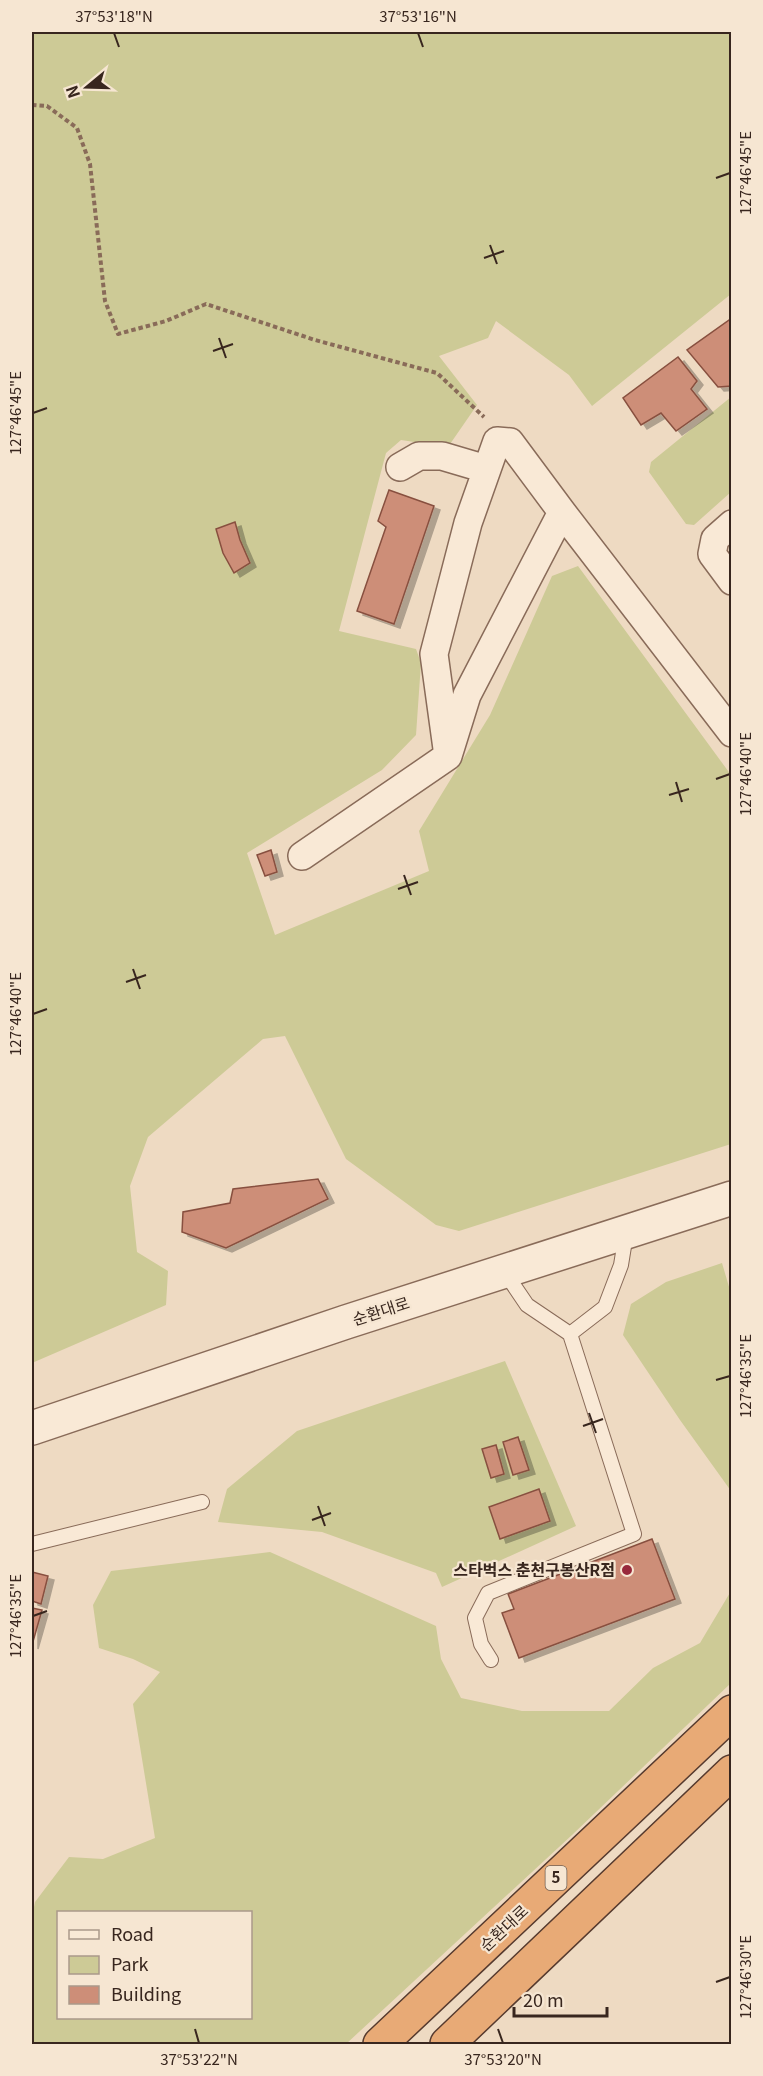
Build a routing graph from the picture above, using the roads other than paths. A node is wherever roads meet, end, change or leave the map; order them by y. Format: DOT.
graph roads {
  1 [pos="400,467"];
  2 [pos="486,470"];
  3 [pos="562,512"];
  4 [pos="732,524"];
  5 [pos="732,581"];
  6 [pos="732,733"];
  7 [pos="448,756"];
  8 [pos="302,856"];
  9 [pos="732,1198"];
  10 [pos="626,1232"];
  11 [pos="504,1271"];
  12 [pos="570,1334"];
  13 [pos="32,1428"];
  14 [pos="202,1502"];
  15 [pos="32,1544"];
  16 [pos="491,1660"];
  17 [pos="732,1712"];
  18 [pos="732,1772"];
  19 [pos="381,2044"];
  20 [pos="447,2044"];
  1 -- 2 [label="street"];
  2 -- 3 [label="street"];
  2 -- 7 [label="street"];
  3 -- 6 [label="street"];
  3 -- 7 [label="street"];
  4 -- 5 [label="street"];
  7 -- 8 [label="street"];
  9 -- 10 [label="street, 순환대로"];
  10 -- 11 [label="street, 순환대로"];
  10 -- 12 [label="lane"];
  11 -- 12 [label="lane"];
  11 -- 13 [label="street, 순환대로"];
  12 -- 16 [label="lane"];
  14 -- 15 [label="lane"];
  17 -- 19 [label="highway, 순환대로 / 5"];
  18 -- 20 [label="highway"];
}
